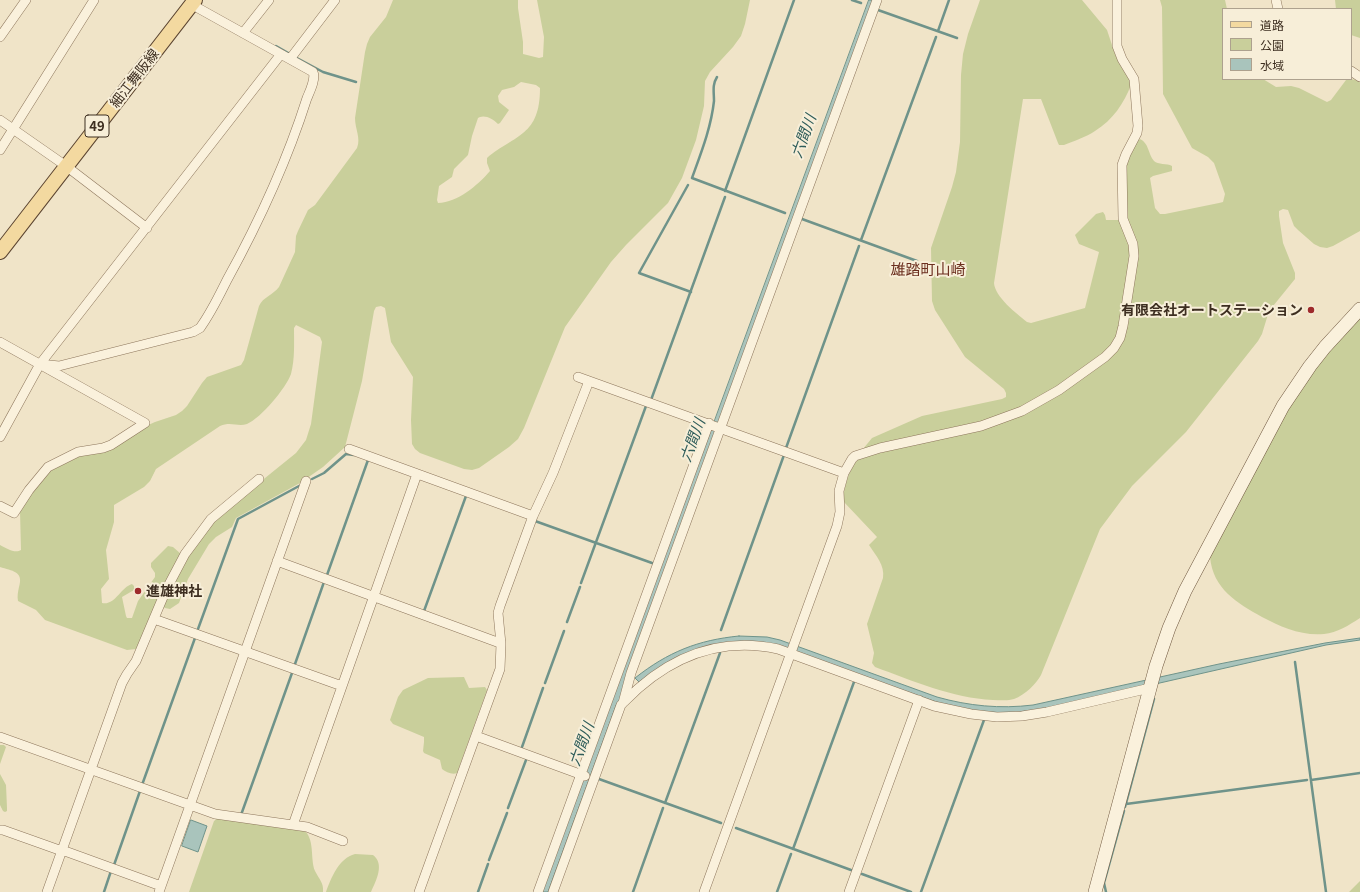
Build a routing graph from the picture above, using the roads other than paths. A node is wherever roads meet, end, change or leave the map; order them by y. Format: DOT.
graph roads {
  1 [pos="26,0"];
  2 [pos="94,0"];
  3 [pos="269,0"];
  4 [pos="335,0"];
  5 [pos="877,0"];
  6 [pos="1117,0"];
  7 [pos="193,2"];
  8 [pos="243,33"];
  9 [pos="0,37"];
  10 [pos="281,54"];
  11 [pos="290,58"];
  12 [pos="0,120"];
  13 [pos="13,129"];
  14 [pos="0,150"];
  15 [pos="66,166"];
  16 [pos="146,228"];
  17 [pos="2,246"];
  18 [pos="1360,309"];
  19 [pos="0,342"];
  20 [pos="40,364"];
  21 [pos="578,377"];
  22 [pos="589,381"];
  23 [pos="713,426"];
  24 [pos="0,437"];
  25 [pos="349,449"];
  26 [pos="844,473"];
  27 [pos="417,474"];
  28 [pos="259,479"];
  29 [pos="306,481"];
  30 [pos="0,506"];
  31 [pos="533,516"];
  32 [pos="277,561"];
  33 [pos="374,597"];
  34 [pos="154,619"];
  35 [pos="501,642"];
  36 [pos="792,650"];
  37 [pos="245,651"];
  38 [pos="1151,684"];
  39 [pos="342,686"];
  40 [pos="919,700"];
  41 [pos="623,703"];
  42 [pos="476,736"];
  43 [pos="0,737"];
  44 [pos="91,770"];
  45 [pos="582,775"];
  46 [pos="593,779"];
  47 [pos="190,805"];
  48 [pos="293,825"];
  49 [pos="0,830"];
  50 [pos="343,841"];
  51 [pos="62,851"];
  52 [pos="160,889"];
  53 [pos="47,892"];
  54 [pos="419,892"];
  55 [pos="538,892"];
  56 [pos="553,892"];
  57 [pos="704,892"];
  58 [pos="849,892"];
  59 [pos="1094,892"];
  1 -- 9 [label="street"];
  2 -- 13 [label="street"];
  3 -- 8 [label="street"];
  4 -- 11 [label="street"];
  5 -- 23 [label="street"];
  6 -- 26 [label="street"];
  7 -- 8 [label="street"];
  7 -- 15 [label="main road, 細江舞阪線 / 49"];
  8 -- 10 [label="street"];
  10 -- 11 [label="street"];
  10 -- 16 [label="street"];
  11 -- 20 [label="street"];
  12 -- 13 [label="street"];
  13 -- 14 [label="street"];
  13 -- 15 [label="street"];
  15 -- 16 [label="street"];
  15 -- 17 [label="main road, 細江舞阪線 / 49"];
  16 -- 20 [label="street"];
  18 -- 38 [label="street"];
  19 -- 20 [label="street"];
  20 -- 24 [label="street"];
  20 -- 30 [label="street"];
  21 -- 22 [label="street"];
  22 -- 23 [label="street"];
  22 -- 31 [label="street"];
  23 -- 26 [label="street"];
  23 -- 41 [label="street"];
  23 -- 45 [label="street"];
  25 -- 27 [label="street"];
  26 -- 36 [label="street"];
  27 -- 31 [label="street"];
  27 -- 33 [label="street"];
  28 -- 34 [label="street"];
  29 -- 32 [label="street"];
  31 -- 35 [label="street"];
  32 -- 33 [label="street"];
  32 -- 37 [label="street"];
  33 -- 35 [label="street"];
  33 -- 39 [label="street"];
  34 -- 37 [label="street"];
  34 -- 44 [label="street"];
  35 -- 42 [label="street"];
  36 -- 40 [label="street"];
  36 -- 41 [label="street"];
  36 -- 57 [label="street"];
  37 -- 39 [label="street"];
  37 -- 47 [label="street"];
  38 -- 40 [label="street"];
  38 -- 59 [label="street"];
  39 -- 48 [label="street"];
  40 -- 58 [label="street"];
  41 -- 46 [label="street"];
  42 -- 45 [label="street"];
  42 -- 54 [label="street"];
  43 -- 44 [label="street"];
  44 -- 47 [label="street"];
  44 -- 51 [label="street"];
  45 -- 46 [label="street"];
  45 -- 55 [label="street"];
  46 -- 56 [label="street"];
  47 -- 48 [label="street"];
  47 -- 52 [label="street"];
  48 -- 50 [label="street"];
  49 -- 51 [label="street"];
  51 -- 52 [label="street"];
  51 -- 53 [label="street"];
}
